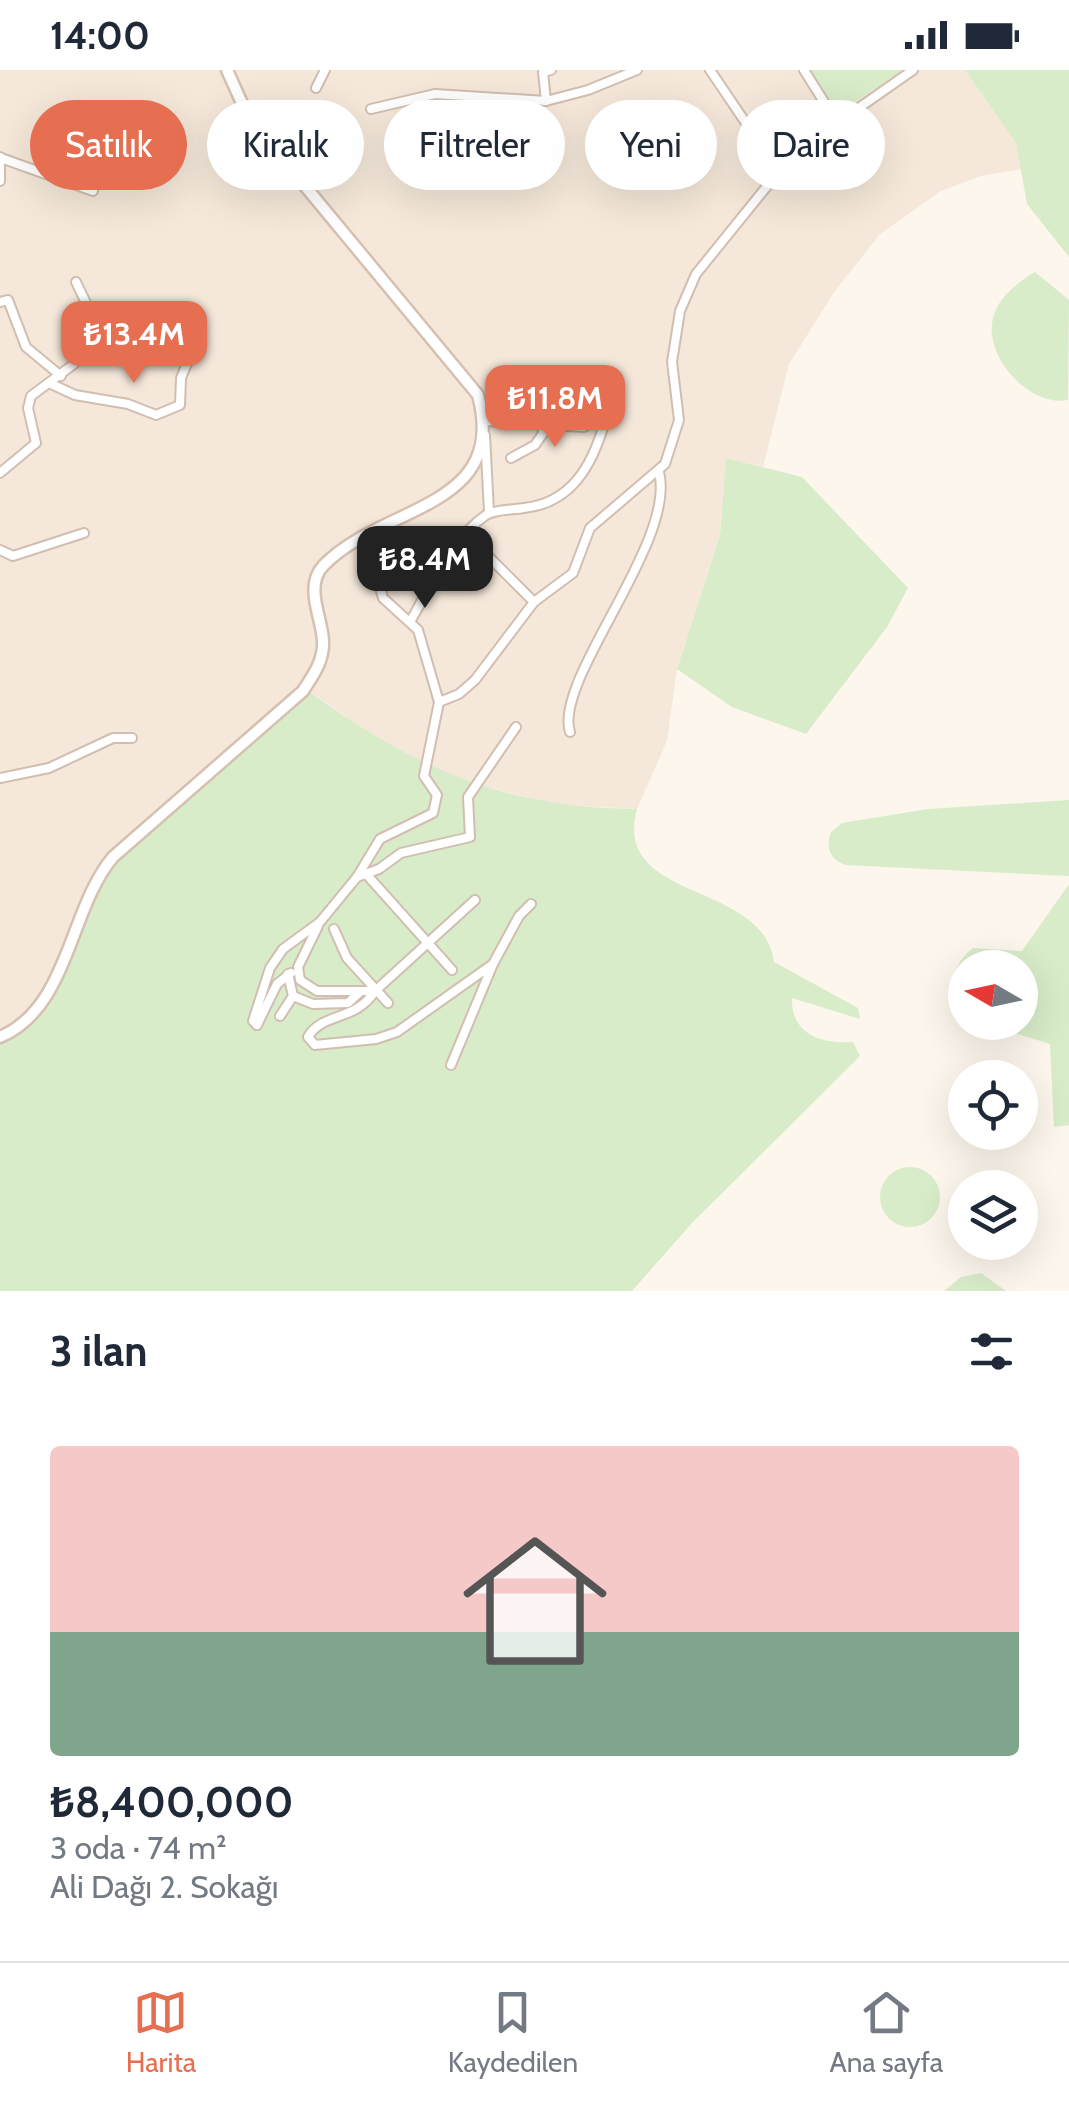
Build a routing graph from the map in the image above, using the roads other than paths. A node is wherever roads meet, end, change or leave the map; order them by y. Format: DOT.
graph roads {
  1 [pos="226,70"];
  2 [pos="325,70"];
  3 [pos="551,70"];
  4 [pos="637,70"];
  5 [pos="710,70"];
  6 [pos="804,70"];
  7 [pos="913,70"];
  8 [pos="316,88"];
  9 [pos="410,100"];
  10 [pos="546,100"];
  11 [pos="823,100"];
  12 [pos="868,100"];
  13 [pos="384,106"];
  14 [pos="371,109"];
  15 [pos="737,110"];
  16 [pos="0,158"];
  17 [pos="0,181"];
  18 [pos="765,190"];
  19 [pos="93,191"];
  20 [pos="76,282"];
  21 [pos="0,302"];
  22 [pos="190,356"];
  23 [pos="61,376"];
  24 [pos="49,383"];
  25 [pos="595,408"];
  26 [pos="485,420"];
  27 [pos="604,424"];
  28 [pos="541,427"];
  29 [pos="485,435"];
  30 [pos="511,458"];
  31 [pos="659,472"];
  32 [pos="0,473"];
  33 [pos="489,512"];
  34 [pos="84,533"];
  35 [pos="466,534"];
  36 [pos="365,538"];
  37 [pos="0,550"];
  38 [pos="534,602"];
  39 [pos="410,622"];
  40 [pos="439,702"];
  41 [pos="516,727"];
  42 [pos="570,732"];
  43 [pos="132,738"];
  44 [pos="0,778"];
  45 [pos="362,876"];
  46 [pos="475,900"];
  47 [pos="531,904"];
  48 [pos="320,922"];
  49 [pos="334,929"];
  50 [pos="428,942"];
  51 [pos="493,964"];
  52 [pos="452,970"];
  53 [pos="293,973"];
  54 [pos="361,990"];
  55 [pos="375,990"];
  56 [pos="293,996"];
  57 [pos="388,1004"];
  58 [pos="280,1016"];
  59 [pos="0,1037"];
  60 [pos="451,1065"];
  1 -- 26 [label="main road"];
  2 -- 8 [label="street"];
  3 -- 10 [label="street"];
  4 -- 10 [label="street"];
  5 -- 15 [label="street"];
  6 -- 11 [label="street"];
  7 -- 12 [label="street"];
  9 -- 10 [label="street"];
  13 -- 14 [label="street"];
  16 -- 17 [label="street"];
  16 -- 19 [label="street"];
  18 -- 31 [label="street"];
  20 -- 23 [label="street"];
  21 -- 23 [label="street"];
  22 -- 24 [label="street"];
  23 -- 24 [label="street"];
  24 -- 32 [label="street"];
  25 -- 28 [label="street"];
  26 -- 28 [label="street"];
  26 -- 29 [label="main road"];
  27 -- 33 [label="street"];
  28 -- 30 [label="street"];
  29 -- 33 [label="street"];
  29 -- 36 [label="main road"];
  31 -- 38 [label="street"];
  31 -- 42 [label="street"];
  33 -- 35 [label="street"];
  34 -- 37 [label="street"];
  35 -- 38 [label="street"];
  35 -- 39 [label="street"];
  36 -- 39 [label="street"];
  36 -- 59 [label="main road"];
  38 -- 40 [label="street"];
  39 -- 40 [label="street"];
  40 -- 45 [label="street"];
  41 -- 45 [label="street"];
  43 -- 44 [label="street"];
  45 -- 48 [label="street"];
  45 -- 50 [label="street"];
  46 -- 50 [label="street"];
  47 -- 51 [label="street"];
  48 -- 53 [label="street"];
  48 -- 53 [label="street"];
  49 -- 55 [label="street"];
  50 -- 52 [label="street"];
  50 -- 55 [label="street"];
  51 -- 55 [label="street"];
  51 -- 60 [label="street"];
  53 -- 54 [label="street"];
  53 -- 56 [label="street"];
  54 -- 55 [label="street"];
  54 -- 56 [label="street"];
  55 -- 57 [label="street"];
  56 -- 58 [label="street"];
}
